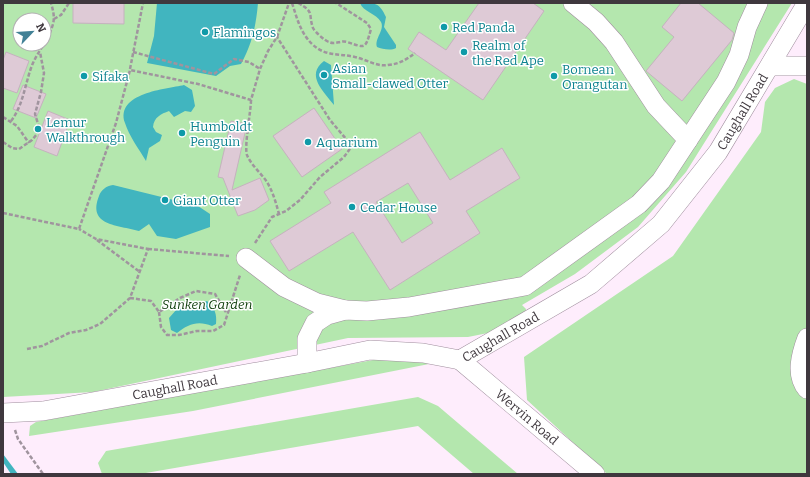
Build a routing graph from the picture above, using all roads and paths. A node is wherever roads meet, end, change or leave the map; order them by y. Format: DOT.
graph roads {
  1 [pos="51,3"];
  2 [pos="69,3"];
  3 [pos="143,3"];
  4 [pos="291,3"];
  5 [pos="298,3"];
  6 [pos="336,3"];
  7 [pos="573,3"];
  8 [pos="758,3"];
  9 [pos="807,3"];
  10 [pos="54,19"];
  11 [pos="52,26"];
  12 [pos="277,37"];
  13 [pos="40,52"];
  14 [pos="40,52"];
  15 [pos="133,52"];
  16 [pos="415,53"];
  17 [pos="770,66"];
  18 [pos="807,66"];
  19 [pos="260,69"];
  20 [pos="130,70"];
  21 [pos="251,100"];
  22 [pos="3,117"];
  23 [pos="11,121"];
  24 [pos="688,140"];
  25 [pos="3,142"];
  26 [pos="29,143"];
  27 [pos="3,213"];
  28 [pos="279,214"];
  29 [pos="78,229"];
  30 [pos="96,239"];
  31 [pos="148,249"];
  32 [pos="246,258"];
  33 [pos="140,272"];
  34 [pos="130,298"];
  35 [pos="345,310"];
  36 [pos="159,312"];
  37 [pos="227,314"];
  38 [pos="807,338"];
  39 [pos="27,349"];
  40 [pos="460,360"];
  41 [pos="307,363"];
  42 [pos="807,389"];
  43 [pos="7,413"];
  44 [pos="43,474"];
  45 [pos="594,474"];
  1 -- 10 [label="path"];
  2 -- 10 [label="path"];
  3 -- 15 [label="path"];
  4 -- 12 [label="path"];
  4 -- 16 [label="path"];
  5 -- 6 [label="path"];
  7 -- 24 [label="street"];
  8 -- 24 [label="street"];
  9 -- 17 [label="street, Caughall Road"];
  10 -- 11 [label="path"];
  12 -- 19 [label="path"];
  12 -- 28 [label="path"];
  13 -- 23 [label="path"];
  14 -- 26 [label="path"];
  15 -- 19 [label="path"];
  15 -- 20 [label="path"];
  17 -- 18 [label="street"];
  17 -- 40 [label="street, Caughall Road"];
  19 -- 21 [label="path"];
  20 -- 21 [label="path"];
  20 -- 29 [label="path"];
  21 -- 28 [label="path"];
  22 -- 23 [label="path"];
  23 -- 26 [label="path"];
  24 -- 35 [label="street"];
  25 -- 26 [label="path"];
  27 -- 29 [label="path"];
  28 -- 32 [label="path"];
  29 -- 30 [label="path"];
  30 -- 31 [label="path"];
  30 -- 33 [label="path"];
  31 -- 32 [label="path"];
  31 -- 33 [label="path"];
  32 -- 35 [label="street"];
  32 -- 37 [label="path"];
  33 -- 34 [label="path"];
  34 -- 36 [label="path"];
  34 -- 39 [label="path"];
  35 -- 41 [label="street"];
  36 -- 37 [label="path"];
  36 -- 37 [label="path"];
  38 -- 42 [label="street"];
  40 -- 41 [label="street, Caughall Road"];
  40 -- 45 [label="street, Wervin Road"];
  41 -- 43 [label="street, Caughall Road"];
  43 -- 44 [label="path"];
}
